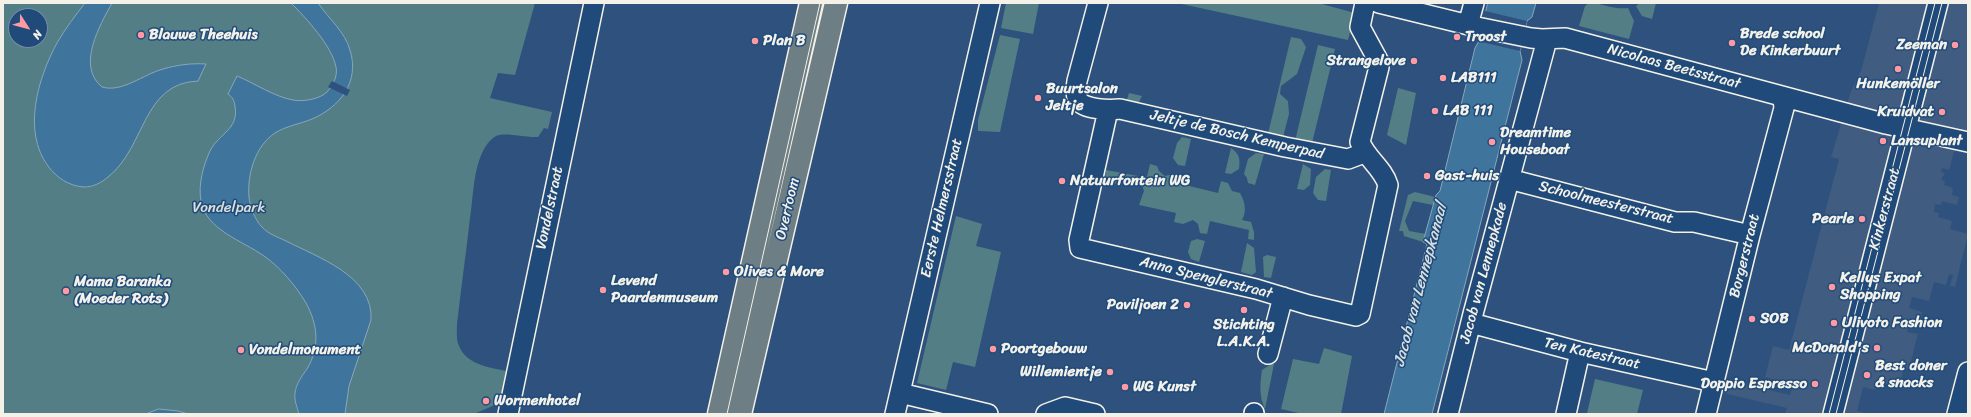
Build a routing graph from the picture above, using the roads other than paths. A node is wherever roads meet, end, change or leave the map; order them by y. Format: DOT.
graph roads {
  1 [pos="594,3"];
  2 [pos="811,3"];
  3 [pos="836,3"];
  4 [pos="990,3"];
  5 [pos="1098,3"];
  6 [pos="1365,3"];
  7 [pos="1379,3"];
  8 [pos="1474,3"];
  9 [pos="1938,3"];
  10 [pos="1472,26"];
  11 [pos="1537,39"];
  12 [pos="1783,98"];
  13 [pos="1108,110"];
  14 [pos="1906,128"];
  15 [pos="1968,142"];
  16 [pos="1364,153"];
  17 [pos="1509,179"];
  18 [pos="1750,235"];
  19 [pos="1283,296"];
  20 [pos="1471,323"];
  21 [pos="1580,352"];
  22 [pos="1268,354"];
  23 [pos="1968,372"];
  24 [pos="1714,382"];
  25 [pos="900,393"];
  26 [pos="508,414"];
  27 [pos="719,414"];
  28 [pos="740,414"];
  29 [pos="895,414"];
  30 [pos="988,414"];
  31 [pos="1046,414"];
  32 [pos="1094,414"];
  33 [pos="1448,414"];
  34 [pos="1566,414"];
  35 [pos="1706,414"];
  36 [pos="1832,414"];
  37 [pos="1957,414"];
  1 -- 26 [label="street, Vondelstraat"];
  2 -- 27 [label="main road, Overtoom"];
  3 -- 28 [label="main road, Overtoom"];
  4 -- 25 [label="street, Eerste Helmersstraat"];
  5 -- 13 [label="street, Jeltje de Bosch Kemperpad"];
  6 -- 16 [label="street"];
  7 -- 10 [label="street, Nicolaas Beetsstraat"];
  8 -- 10 [label="street"];
  9 -- 14 [label="street, Kinkerstraat"];
  10 -- 11 [label="street, Nicolaas Beetsstraat"];
  11 -- 12 [label="street, Nicolaas Beetsstraat"];
  11 -- 17 [label="street, Jacob van Lennepkade"];
  12 -- 14 [label="street, Nicolaas Beetsstraat"];
  12 -- 18 [label="street, Borgerstraat"];
  13 -- 16 [label="street, Jeltje de Bosch Kemperpad"];
  13 -- 19 [label="street, Anna Spenglerstraat"];
  14 -- 15 [label="street, Nicolaas Beetsstraat"];
  14 -- 36 [label="street, Kinkerstraat"];
  16 -- 19 [label="street, Anna Spenglerstraat"];
  17 -- 18 [label="street, Schoolmeesterstraat"];
  17 -- 20 [label="street, Jacob van Lennepkade"];
  18 -- 24 [label="street, Borgerstraat"];
  19 -- 22 [label="street"];
  20 -- 21 [label="street, Ten Katestraat"];
  20 -- 33 [label="street, Jacob van Lennepkade"];
  21 -- 24 [label="street, Ten Katestraat"];
  21 -- 34 [label="street"];
  23 -- 37 [label="street"];
  24 -- 35 [label="street, Borgerstraat"];
  25 -- 29 [label="street, Eerste Helmersstraat"];
  25 -- 30 [label="street"];
  31 -- 32 [label="street"];
}
